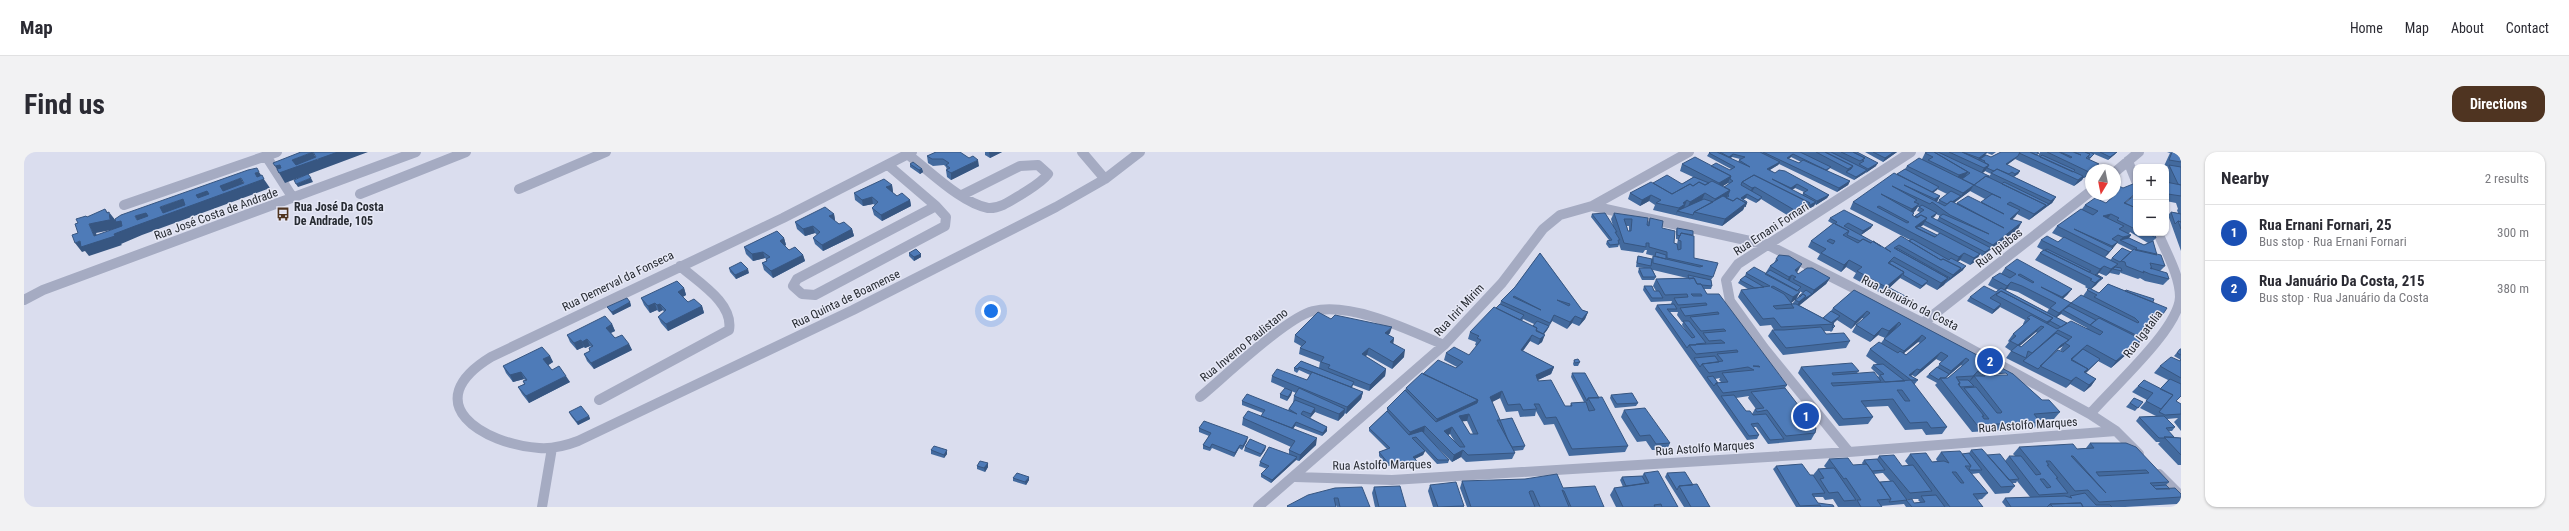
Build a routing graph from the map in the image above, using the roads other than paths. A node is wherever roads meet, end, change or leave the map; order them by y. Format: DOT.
graph roads {
  1 [pos="277,152"];
  2 [pos="416,152"];
  3 [pos="466,152"];
  4 [pos="606,152"];
  5 [pos="1082,152"];
  6 [pos="1140,152"];
  7 [pos="1689,152"];
  8 [pos="1911,152"];
  9 [pos="2139,152"];
  10 [pos="909,153"];
  11 [pos="266,156"];
  12 [pos="2128,161"];
  13 [pos="888,165"];
  14 [pos="2121,167"];
  15 [pos="2133,173"];
  16 [pos="1105,179"];
  17 [pos="519,189"];
  18 [pos="360,194"];
  19 [pos="962,195"];
  20 [pos="2085,196"];
  21 [pos="294,198"];
  22 [pos="124,205"];
  23 [pos="936,206"];
  24 [pos="1592,206"];
  25 [pos="2159,236"];
  26 [pos="1768,245"];
  27 [pos="680,266"];
  28 [pos="24,300"];
  29 [pos="1923,323"];
  30 [pos="1444,346"];
  31 [pos="1200,398"];
  32 [pos="599,400"];
  33 [pos="2090,414"];
  34 [pos="2116,431"];
  35 [pos="552,448"];
  36 [pos="1848,452"];
  37 [pos="1295,477"];
  38 [pos="2181,496"];
  39 [pos="542,507"];
  40 [pos="1258,507"];
  1 -- 11 [label="street"];
  2 -- 21 [label="street, Rua José Costa de Andrade"];
  3 -- 18 [label="street"];
  4 -- 17 [label="street"];
  5 -- 16 [label="street"];
  6 -- 16 [label="street, Rua Quinta de Boamense"];
  7 -- 24 [label="street, Rua Iriri Mirim"];
  8 -- 26 [label="street, Rua Ernani Fornari"];
  9 -- 12 [label="street"];
  10 -- 13 [label="street, Rua Demerval da Fonseca"];
  10 -- 19 [label="street"];
  11 -- 21 [label="street"];
  11 -- 22 [label="street"];
  12 -- 14 [label="street"];
  12 -- 15 [label="street"];
  13 -- 23 [label="street"];
  13 -- 27 [label="street, Rua Demerval da Fonseca"];
  16 -- 35 [label="street, Rua Quinta de Boamense"];
  19 -- 19 [label="street"];
  20 -- 29 [label="street, Rua Ipiabas"];
  21 -- 28 [label="street, Rua José Costa de Andrade"];
  23 -- 23 [label="street"];
  24 -- 26 [label="street, Rua Januário da Costa"];
  24 -- 30 [label="street, Rua Iriri Mirim"];
  25 -- 33 [label="street, Rua Igatalia"];
  26 -- 29 [label="street, Rua Januário da Costa"];
  26 -- 36 [label="street, Rua Ernani Fornari"];
  27 -- 32 [label="street"];
  27 -- 35 [label="street, Rua Demerval da Fonseca"];
  29 -- 33 [label="street, Rua Januário da Costa"];
  30 -- 31 [label="street, Rua Inverno Paulistano"];
  30 -- 37 [label="street, Rua Iriri Mirim"];
  33 -- 34 [label="street, Rua Januário da Costa"];
  34 -- 36 [label="street, Rua Astolfo Marques"];
  34 -- 38 [label="street, Rua Januário da Costa"];
  35 -- 39 [label="street"];
  36 -- 37 [label="street, Rua Astolfo Marques"];
  37 -- 40 [label="street, Rua Iriri Mirim"];
}
